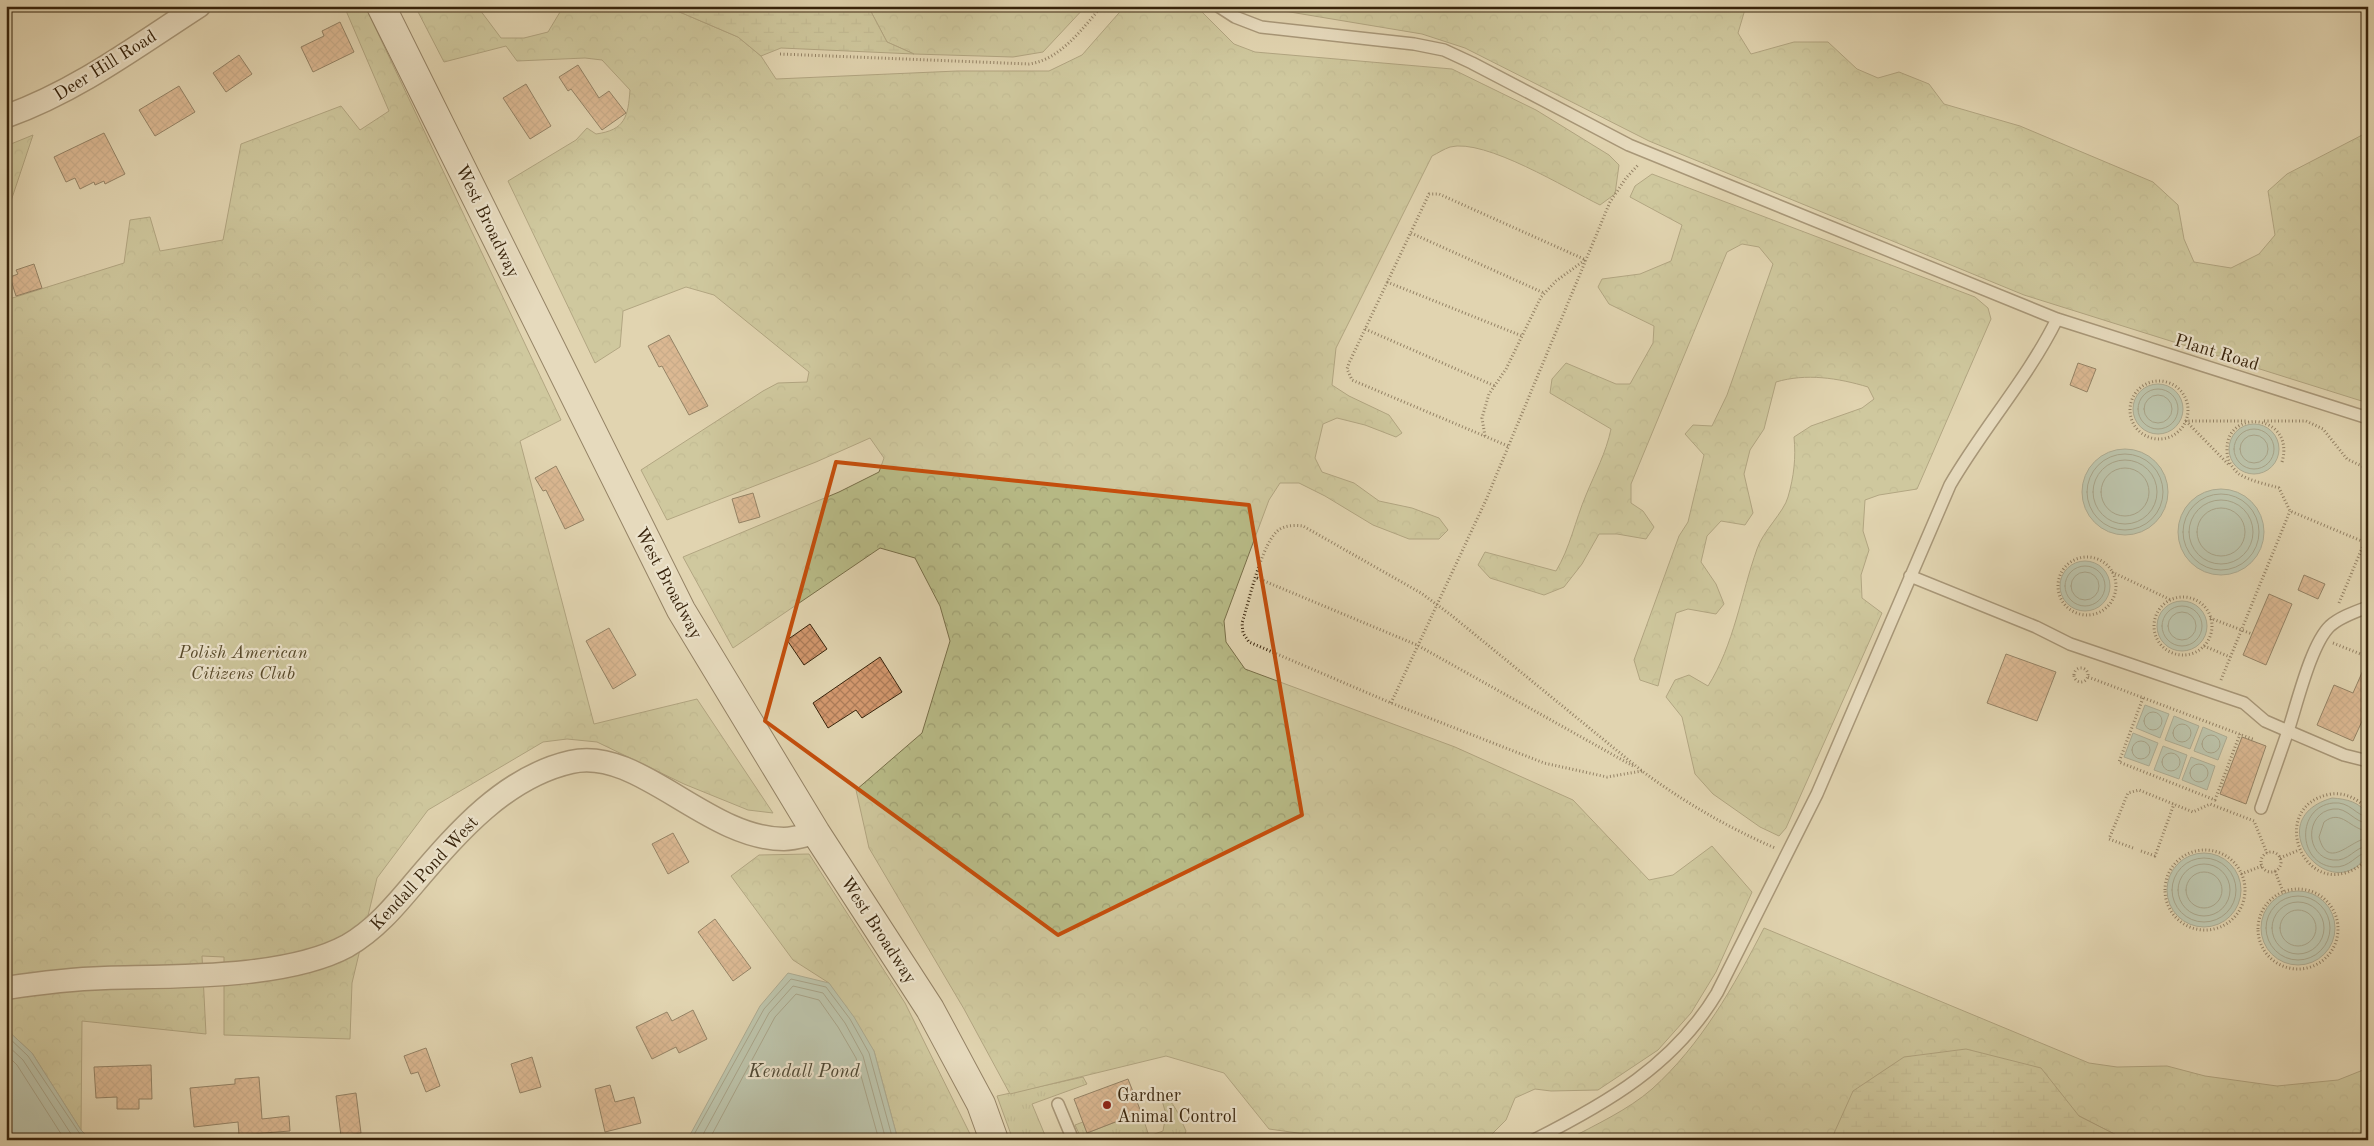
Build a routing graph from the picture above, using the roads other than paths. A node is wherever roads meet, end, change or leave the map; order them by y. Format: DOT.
graph roads {
  1 [pos="199,6"];
  2 [pos="381,6"];
  3 [pos="1218,6"];
  4 [pos="7,116"];
  5 [pos="2057,319"];
  6 [pos="2368,418"];
  7 [pos="1910,576"];
  8 [pos="2368,607"];
  9 [pos="2288,730"];
  10 [pos="2368,761"];
  11 [pos="2261,808"];
  12 [pos="816,833"];
  13 [pos="6,988"];
  14 [pos="1058,1104"];
  15 [pos="994,1140"];
  16 [pos="1073,1140"];
  17 [pos="1534,1140"];
  1 -- 4 [label="street, Deer Hill Road"];
  2 -- 12 [label="main road, West Broadway"];
  3 -- 5 [label="lane, Plant Road"];
  5 -- 6 [label="lane, Plant Road"];
  5 -- 7 [label="lane"];
  7 -- 9 [label="lane"];
  7 -- 17 [label="lane"];
  8 -- 9 [label="lane"];
  9 -- 10 [label="lane"];
  9 -- 11 [label="lane"];
  12 -- 13 [label="street, Kendall Pond West"];
  12 -- 15 [label="main road, West Broadway"];
  14 -- 16 [label="lane"];
}
